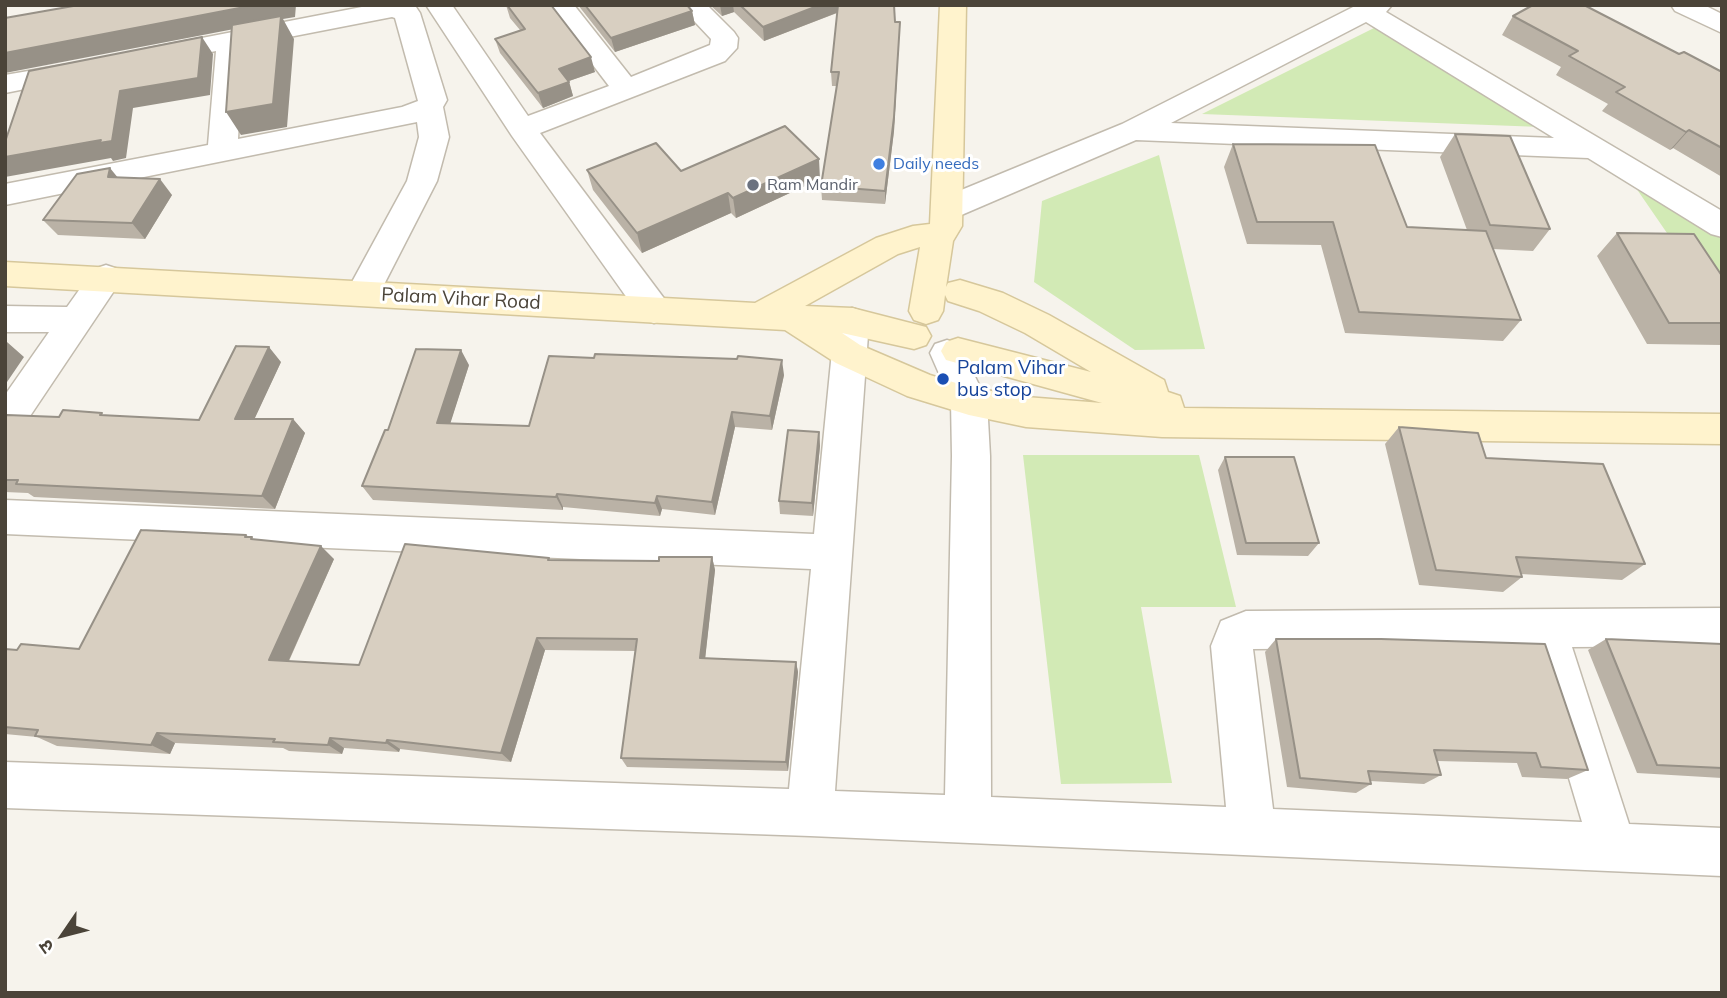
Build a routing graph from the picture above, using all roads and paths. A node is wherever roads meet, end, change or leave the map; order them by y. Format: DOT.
graph roads {
  1 [pos="439,5"];
  2 [pos="560,5"];
  3 [pos="692,5"];
  4 [pos="953,5"];
  5 [pos="1684,5"];
  6 [pos="1372,8"];
  7 [pos="1722,24"];
  8 [pos="230,41"];
  9 [pos="136,59"];
  10 [pos="96,67"];
  11 [pos="625,88"];
  12 [pos="18,90"];
  13 [pos="429,107"];
  14 [pos="522,129"];
  15 [pos="1132,131"];
  16 [pos="1595,149"];
  17 [pos="222,152"];
  18 [pos="5,195"];
  19 [pos="945,223"];
  20 [pos="1722,226"];
  21 [pos="5,274"];
  22 [pos="106,277"];
  23 [pos="363,293"];
  24 [pos="961,303"];
  25 [pos="654,310"];
  26 [pos="757,317"];
  27 [pos="5,319"];
  28 [pos="76,320"];
  29 [pos="920,324"];
  30 [pos="850,338"];
  31 [pos="952,352"];
  32 [pos="969,401"];
  33 [pos="1187,411"];
  34 [pos="1223,421"];
  35 [pos="5,424"];
  36 [pos="1722,429"];
  37 [pos="5,517"];
  38 [pos="832,552"];
  39 [pos="1545,627"];
  40 [pos="1722,627"];
  41 [pos="5,785"];
  42 [pos="810,813"];
  43 [pos="968,821"];
  44 [pos="1252,832"];
  45 [pos="1613,847"];
  46 [pos="1722,852"];
  1 -- 14 [label="street"];
  2 -- 11 [label="street"];
  3 -- 11 [label="street"];
  4 -- 19 [label="street"];
  5 -- 7 [label="street"];
  6 -- 15 [label="street"];
  6 -- 16 [label="street"];
  8 -- 9 [label="street"];
  8 -- 13 [label="street"];
  8 -- 17 [label="street"];
  10 -- 12 [label="street"];
  11 -- 14 [label="street"];
  13 -- 17 [label="street"];
  13 -- 23 [label="street"];
  14 -- 25 [label="street"];
  15 -- 16 [label="street"];
  15 -- 19 [label="street"];
  16 -- 20 [label="street"];
  17 -- 18 [label="street"];
  19 -- 24 [label="street"];
  19 -- 26 [label="street"];
  19 -- 29 [label="street"];
  21 -- 22 [label="street, Palam Vihar Road"];
  22 -- 23 [label="street, Palam Vihar Road"];
  22 -- 28 [label="street"];
  23 -- 25 [label="street, Palam Vihar Road"];
  24 -- 29 [label="street"];
  24 -- 31 [label="street"];
  24 -- 33 [label="street"];
  25 -- 26 [label="street, Palam Vihar Road"];
  26 -- 30 [label="street, Palam Vihar Road"];
  27 -- 28 [label="street"];
  28 -- 35 [label="street"];
  29 -- 30 [label="street"];
  29 -- 31 [label="street"];
  30 -- 32 [label="street"];
  30 -- 38 [label="street"];
  31 -- 32 [label="street"];
  31 -- 33 [label="street"];
  32 -- 34 [label="street"];
  32 -- 43 [label="street"];
  33 -- 34 [label="street"];
  34 -- 36 [label="street"];
  37 -- 38 [label="street"];
  38 -- 42 [label="street"];
  39 -- 40 [label="street"];
  39 -- 44 [label="street"];
  39 -- 45 [label="street"];
  41 -- 42 [label="street"];
  42 -- 43 [label="street"];
  43 -- 44 [label="street"];
  44 -- 45 [label="street"];
  45 -- 46 [label="street"];
}
